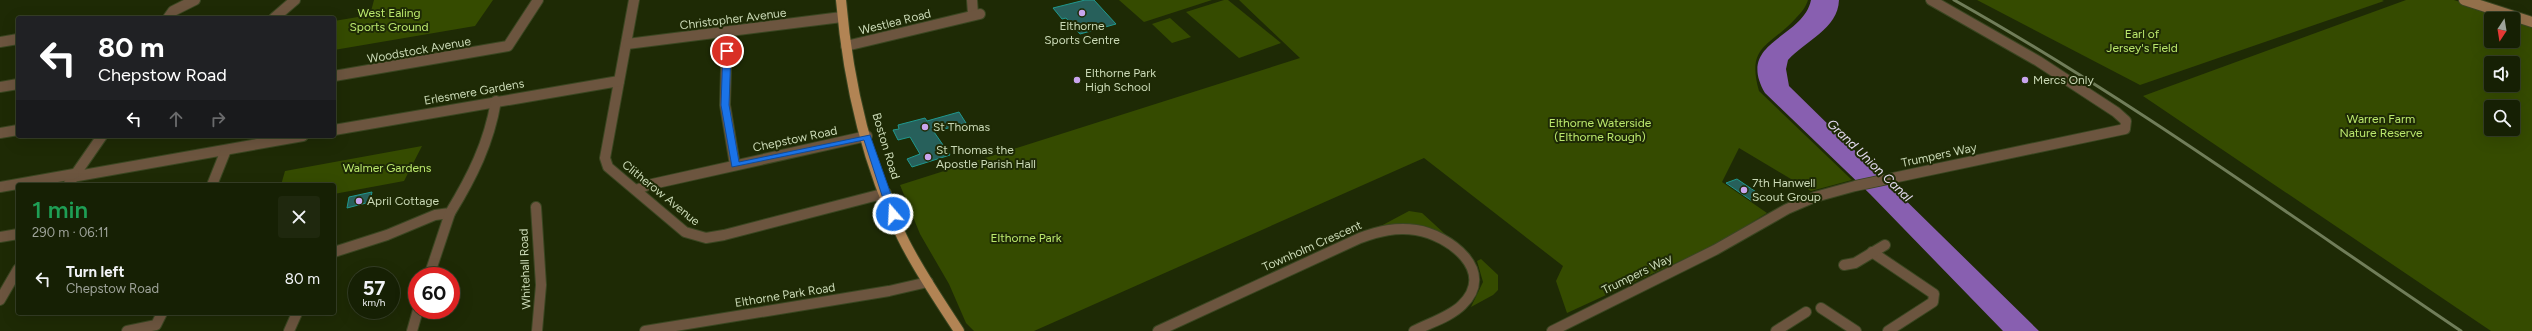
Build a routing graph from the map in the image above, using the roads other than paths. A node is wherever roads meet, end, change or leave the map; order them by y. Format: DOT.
graph roads {
  1 [pos="195,0"];
  2 [pos="295,0"];
  3 [pos="538,0"];
  4 [pos="634,0"];
  5 [pos="841,0"];
  6 [pos="972,0"];
  7 [pos="1930,0"];
  8 [pos="2464,0"];
  9 [pos="169,16"];
  10 [pos="276,16"];
  11 [pos="842,17"];
  12 [pos="2532,22"];
  13 [pos="727,32"];
  14 [pos="16,39"];
  15 [pos="0,42"];
  16 [pos="627,44"];
  17 [pos="846,46"];
  18 [pos="336,76"];
  19 [pos="619,81"];
  20 [pos="16,84"];
  21 [pos="0,87"];
  22 [pos="496,101"];
  23 [pos="16,130"];
  24 [pos="336,130"];
  25 [pos="0,133"];
  26 [pos="867,136"];
  27 [pos="101,138"];
  28 [pos="292,138"];
  29 [pos="226,150"];
  30 [pos="735,165"];
  31 [pos="71,179"];
  32 [pos="36,183"];
  33 [pos="213,183"];
  34 [pos="16,185"];
  35 [pos="0,187"];
  36 [pos="636,190"];
  37 [pos="886,193"];
  38 [pos="536,207"];
  39 [pos="450,213"];
  40 [pos="16,234"];
  41 [pos="0,237"];
  42 [pos="1885,245"];
  43 [pos="336,251"];
  44 [pos="1872,252"];
  45 [pos="1844,265"];
  46 [pos="432,267"];
  47 [pos="16,272"];
  48 [pos="928,282"];
  49 [pos="2,295"];
  50 [pos="1821,308"];
  51 [pos="1806,312"];
  52 [pos="161,315"];
  53 [pos="296,315"];
  54 [pos="415,319"];
  55 [pos="127,331"];
  56 [pos="289,331"];
  57 [pos="412,331"];
  58 [pos="537,331"];
  59 [pos="645,331"];
  60 [pos="959,331"];
  61 [pos="1158,331"];
  62 [pos="1414,331"];
  63 [pos="1552,331"];
  64 [pos="1776,331"];
  65 [pos="1856,331"];
  66 [pos="1888,331"];
  1 -- 9 [label="street"];
  2 -- 10 [label="street"];
  3 -- 18 [label="street, Woodstock Avenue"];
  4 -- 16 [label="street, Clitherow Avenue"];
  5 -- 11 [label="main road, Boston Road"];
  6 -- 17 [label="street, Westlea Road"];
  7 -- 63 [label="street, Trumpers Way"];
  8 -- 12 [label="main road"];
  11 -- 13 [label="street, Christopher Avenue"];
  11 -- 17 [label="main road, Boston Road"];
  13 -- 16 [label="street, Christopher Avenue"];
  13 -- 30 [label="street"];
  14 -- 15 [label="street"];
  16 -- 19 [label="street, Clitherow Avenue"];
  17 -- 26 [label="main road, Boston Road"];
  19 -- 22 [label="street, Erlesmere Gardens"];
  19 -- 36 [label="street, Clitherow Avenue"];
  20 -- 21 [label="street"];
  22 -- 24 [label="street, Erlesmere Gardens"];
  22 -- 39 [label="street"];
  23 -- 25 [label="street"];
  26 -- 30 [label="street, Chepstow Road"];
  26 -- 37 [label="main road, Boston Road"];
  27 -- 31 [label="street"];
  28 -- 29 [label="street"];
  29 -- 31 [label="street"];
  29 -- 33 [label="street"];
  30 -- 36 [label="street, Chepstow Road"];
  31 -- 32 [label="street"];
  34 -- 35 [label="street"];
  36 -- 37 [label="street, Clitherow Avenue"];
  37 -- 48 [label="main road, Boston Road"];
  38 -- 58 [label="street, Whitehall Road"];
  39 -- 43 [label="street"];
  39 -- 46 [label="street"];
  40 -- 41 [label="street"];
  42 -- 44 [label="street"];
  44 -- 45 [label="street"];
  44 -- 66 [label="street"];
  47 -- 49 [label="street"];
  48 -- 59 [label="street, Elthorne Park Road"];
  48 -- 60 [label="main road, Boston Road"];
  50 -- 65 [label="street"];
  51 -- 64 [label="street"];
  52 -- 55 [label="street"];
  53 -- 56 [label="street"];
  54 -- 57 [label="street"];
  61 -- 62 [label="street, Townholm Crescent"];
}
